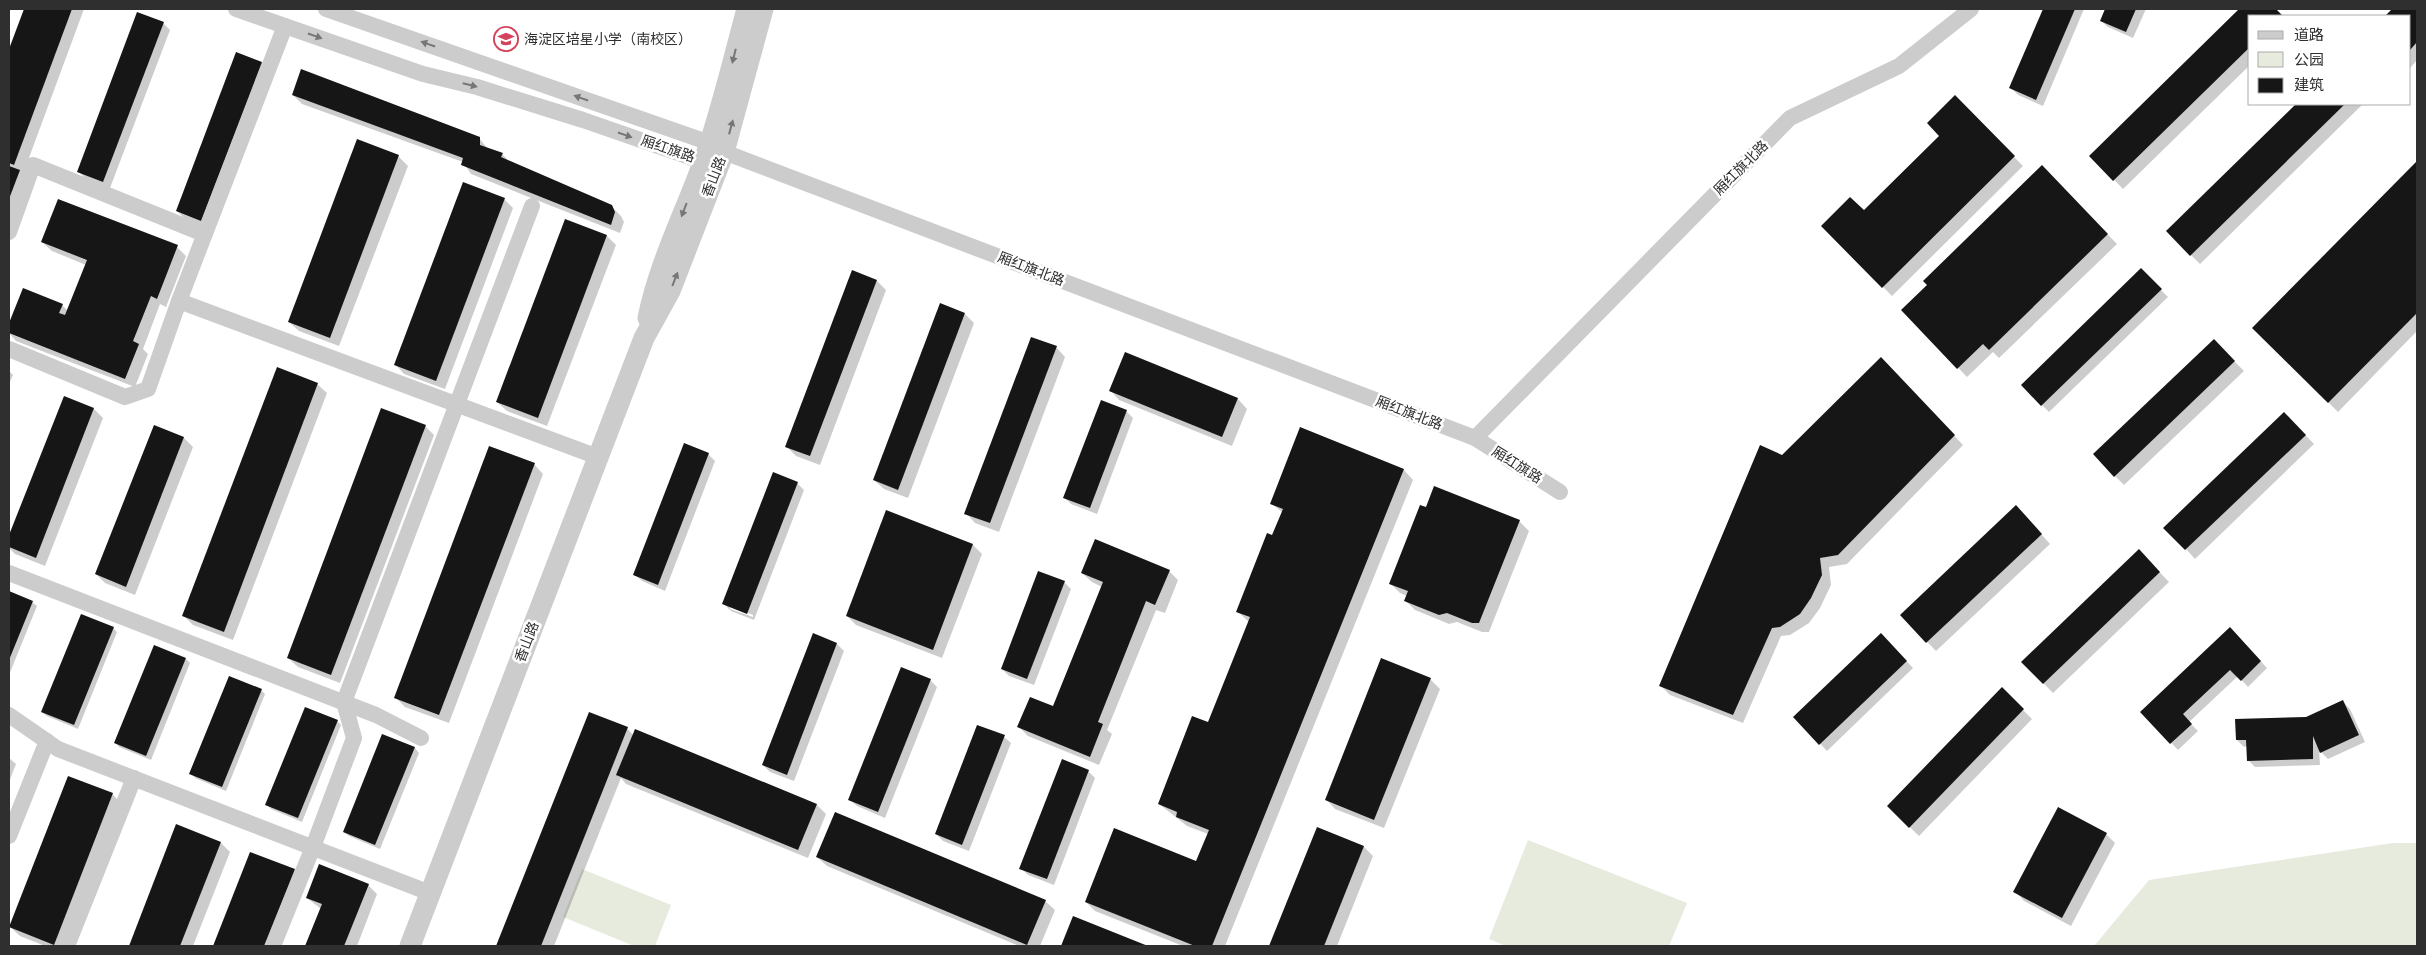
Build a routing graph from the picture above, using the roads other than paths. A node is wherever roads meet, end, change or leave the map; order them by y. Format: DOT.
graph roads {
  1 [pos="236,9"];
  2 [pos="326,9"];
  3 [pos="747,9"];
  4 [pos="763,9"];
  5 [pos="1971,9"];
  6 [pos="285,26"];
  7 [pos="713,152"];
  8 [pos="532,206"];
  9 [pos="9,232"];
  10 [pos="204,234"];
  11 [pos="179,302"];
  12 [pos="9,350"];
  13 [pos="457,405"];
  14 [pos="1475,438"];
  15 [pos="598,457"];
  16 [pos="1560,492"];
  17 [pos="9,573"];
  18 [pos="344,702"];
  19 [pos="9,715"];
  20 [pos="421,738"];
  21 [pos="46,741"];
  22 [pos="134,778"];
  23 [pos="9,836"];
  24 [pos="313,847"];
  25 [pos="430,893"];
  26 [pos="67,946"];
  27 [pos="273,946"];
  28 [pos="410,946"];
  1 -- 6 [label="street, 厢红旗路"];
  7 -- 2 [label="street, 厢红旗路, one-way"];
  3 -- 7 [label="street, 香山路, one-way"];
  7 -- 4 [label="street, 香山路, one-way"];
  5 -- 14 [label="street, 厢红旗北路"];
  6 -- 7 [label="street, 厢红旗路, one-way"];
  6 -- 10 [label="street"];
  7 -- 14 [label="street, 厢红旗北路"];
  7 -- 15 [label="street, 香山路"];
  8 -- 13 [label="street"];
  9 -- 10 [label="street"];
  10 -- 11 [label="street"];
  11 -- 12 [label="street"];
  11 -- 13 [label="street"];
  13 -- 15 [label="street"];
  13 -- 18 [label="street"];
  14 -- 16 [label="street, 厢红旗路"];
  15 -- 25 [label="street, 香山路"];
  17 -- 18 [label="street"];
  18 -- 20 [label="street"];
  18 -- 24 [label="street"];
  19 -- 21 [label="street"];
  21 -- 22 [label="street"];
  21 -- 23 [label="street"];
  22 -- 24 [label="street"];
  22 -- 26 [label="street"];
  24 -- 25 [label="street"];
  24 -- 27 [label="street"];
  25 -- 28 [label="street, 香山路"];
}
